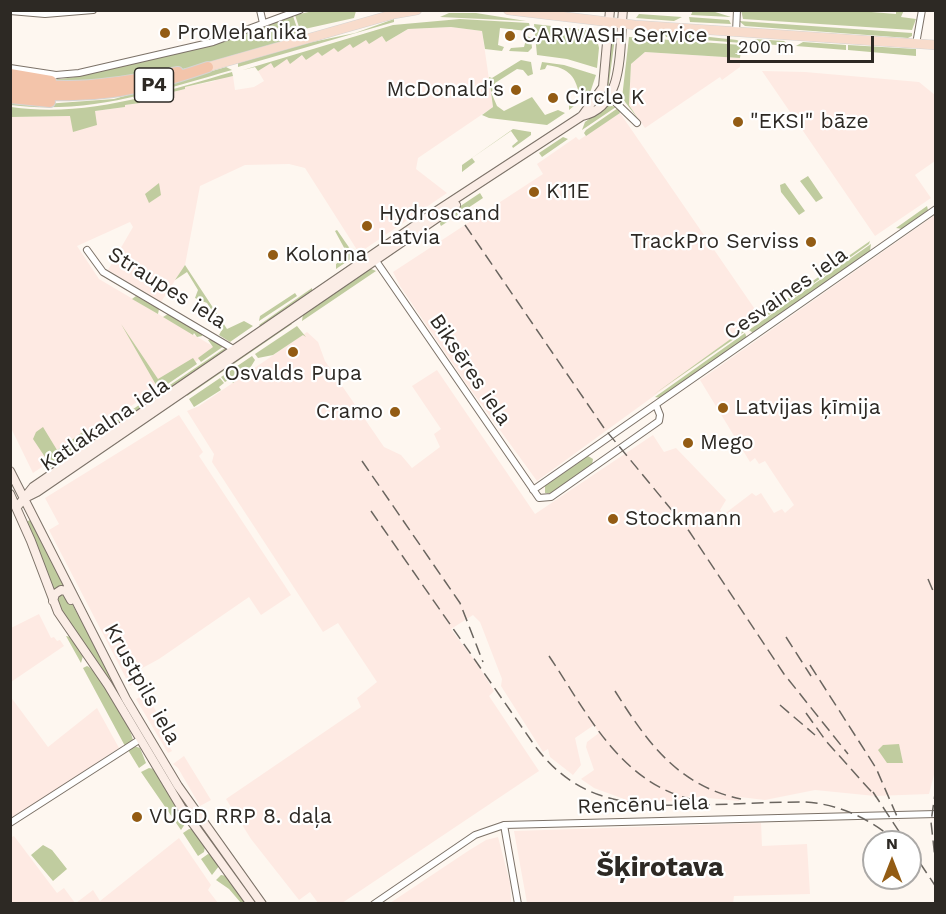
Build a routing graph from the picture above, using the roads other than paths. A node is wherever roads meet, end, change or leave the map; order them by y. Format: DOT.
graph roads {
  1 [pos="93,10"];
  2 [pos="260,10"];
  3 [pos="300,10"];
  4 [pos="371,10"];
  5 [pos="417,10"];
  6 [pos="508,10"];
  7 [pos="610,10"];
  8 [pos="623,10"];
  9 [pos="737,10"];
  10 [pos="922,10"];
  11 [pos="11,12"];
  12 [pos="377,17"];
  13 [pos="609,22"];
  14 [pos="263,23"];
  15 [pos="622,23"];
  16 [pos="736,32"];
  17 [pos="916,44"];
  18 [pos="936,45"];
  19 [pos="208,67"];
  20 [pos="10,68"];
  21 [pos="10,74"];
  22 [pos="10,81"];
  23 [pos="114,85"];
  24 [pos="10,90"];
  25 [pos="98,96"];
  26 [pos="10,98"];
  27 [pos="611,98"];
  28 [pos="582,116"];
  29 [pos="637,123"];
  30 [pos="936,209"];
  31 [pos="87,250"];
  32 [pos="374,258"];
  33 [pos="235,350"];
  34 [pos="201,377"];
  35 [pos="656,405"];
  36 [pos="630,423"];
  37 [pos="640,435"];
  38 [pos="591,450"];
  39 [pos="601,462"];
  40 [pos="10,471"];
  41 [pos="533,490"];
  42 [pos="10,495"];
  43 [pos="24,498"];
  44 [pos="14,510"];
  45 [pos="53,601"];
  46 [pos="91,630"];
  47 [pos="139,740"];
  48 [pos="936,814"];
  49 [pos="10,823"];
  50 [pos="504,825"];
  51 [pos="251,903"];
  52 [pos="262,903"];
  53 [pos="374,903"];
  54 [pos="518,903"];
  1 -- 11 [label="street"];
  2 -- 14 [label="street"];
  3 -- 14 [label="street"];
  4 -- 12 [label="street"];
  5 -- 12 [label="main road, P4"];
  6 -- 13 [label="main road"];
  7 -- 13 [label="street, Katlakalna iela"];
  8 -- 15 [label="street"];
  9 -- 16 [label="street"];
  10 -- 17 [label="street"];
  12 -- 19 [label="main road, P4"];
  13 -- 15 [label="main road"];
  13 -- 28 [label="street, Katlakalna iela"];
  14 -- 20 [label="street"];
  15 -- 16 [label="main road"];
  15 -- 27 [label="street"];
  16 -- 17 [label="main road"];
  17 -- 18 [label="main road"];
  19 -- 23 [label="highway, P4"];
  19 -- 25 [label="highway, P4"];
  21 -- 23 [label="highway"];
  22 -- 23 [label="highway, P4"];
  24 -- 25 [label="highway, P4"];
  25 -- 26 [label="highway"];
  27 -- 28 [label="street, Katlakalna iela"];
  27 -- 29 [label="street"];
  28 -- 32 [label="street, Katlakalna iela"];
  30 -- 35 [label="street, Cesvaines iela"];
  31 -- 33 [label="street, Straupes iela"];
  32 -- 33 [label="street, Katlakalna iela"];
  32 -- 34 [label="street, Katlakalna iela"];
  32 -- 41 [label="street, Biksēres iela"];
  33 -- 34 [label="street, Katlakalna iela"];
  34 -- 43 [label="street, Katlakalna iela"];
  35 -- 36 [label="street, Cesvaines iela"];
  35 -- 37 [label="street"];
  36 -- 37 [label="street"];
  36 -- 38 [label="street, Cesvaines iela"];
  37 -- 39 [label="street"];
  38 -- 39 [label="street"];
  38 -- 41 [label="street, Cesvaines iela"];
  39 -- 41 [label="street, Biksēres iela"];
  40 -- 43 [label="street, Krustpils iela"];
  42 -- 44 [label="street, Krustpils iela"];
  43 -- 44 [label="street"];
  43 -- 46 [label="street, Krustpils iela"];
  44 -- 45 [label="street, Krustpils iela"];
  45 -- 46 [label="street"];
  45 -- 47 [label="street, Krustpils iela"];
  46 -- 52 [label="street, Krustpils iela"];
  47 -- 49 [label="street"];
  47 -- 51 [label="street, Krustpils iela"];
  48 -- 50 [label="street, Rencēnu iela"];
  50 -- 53 [label="street, Rencēnu iela"];
  50 -- 54 [label="street"];
}
